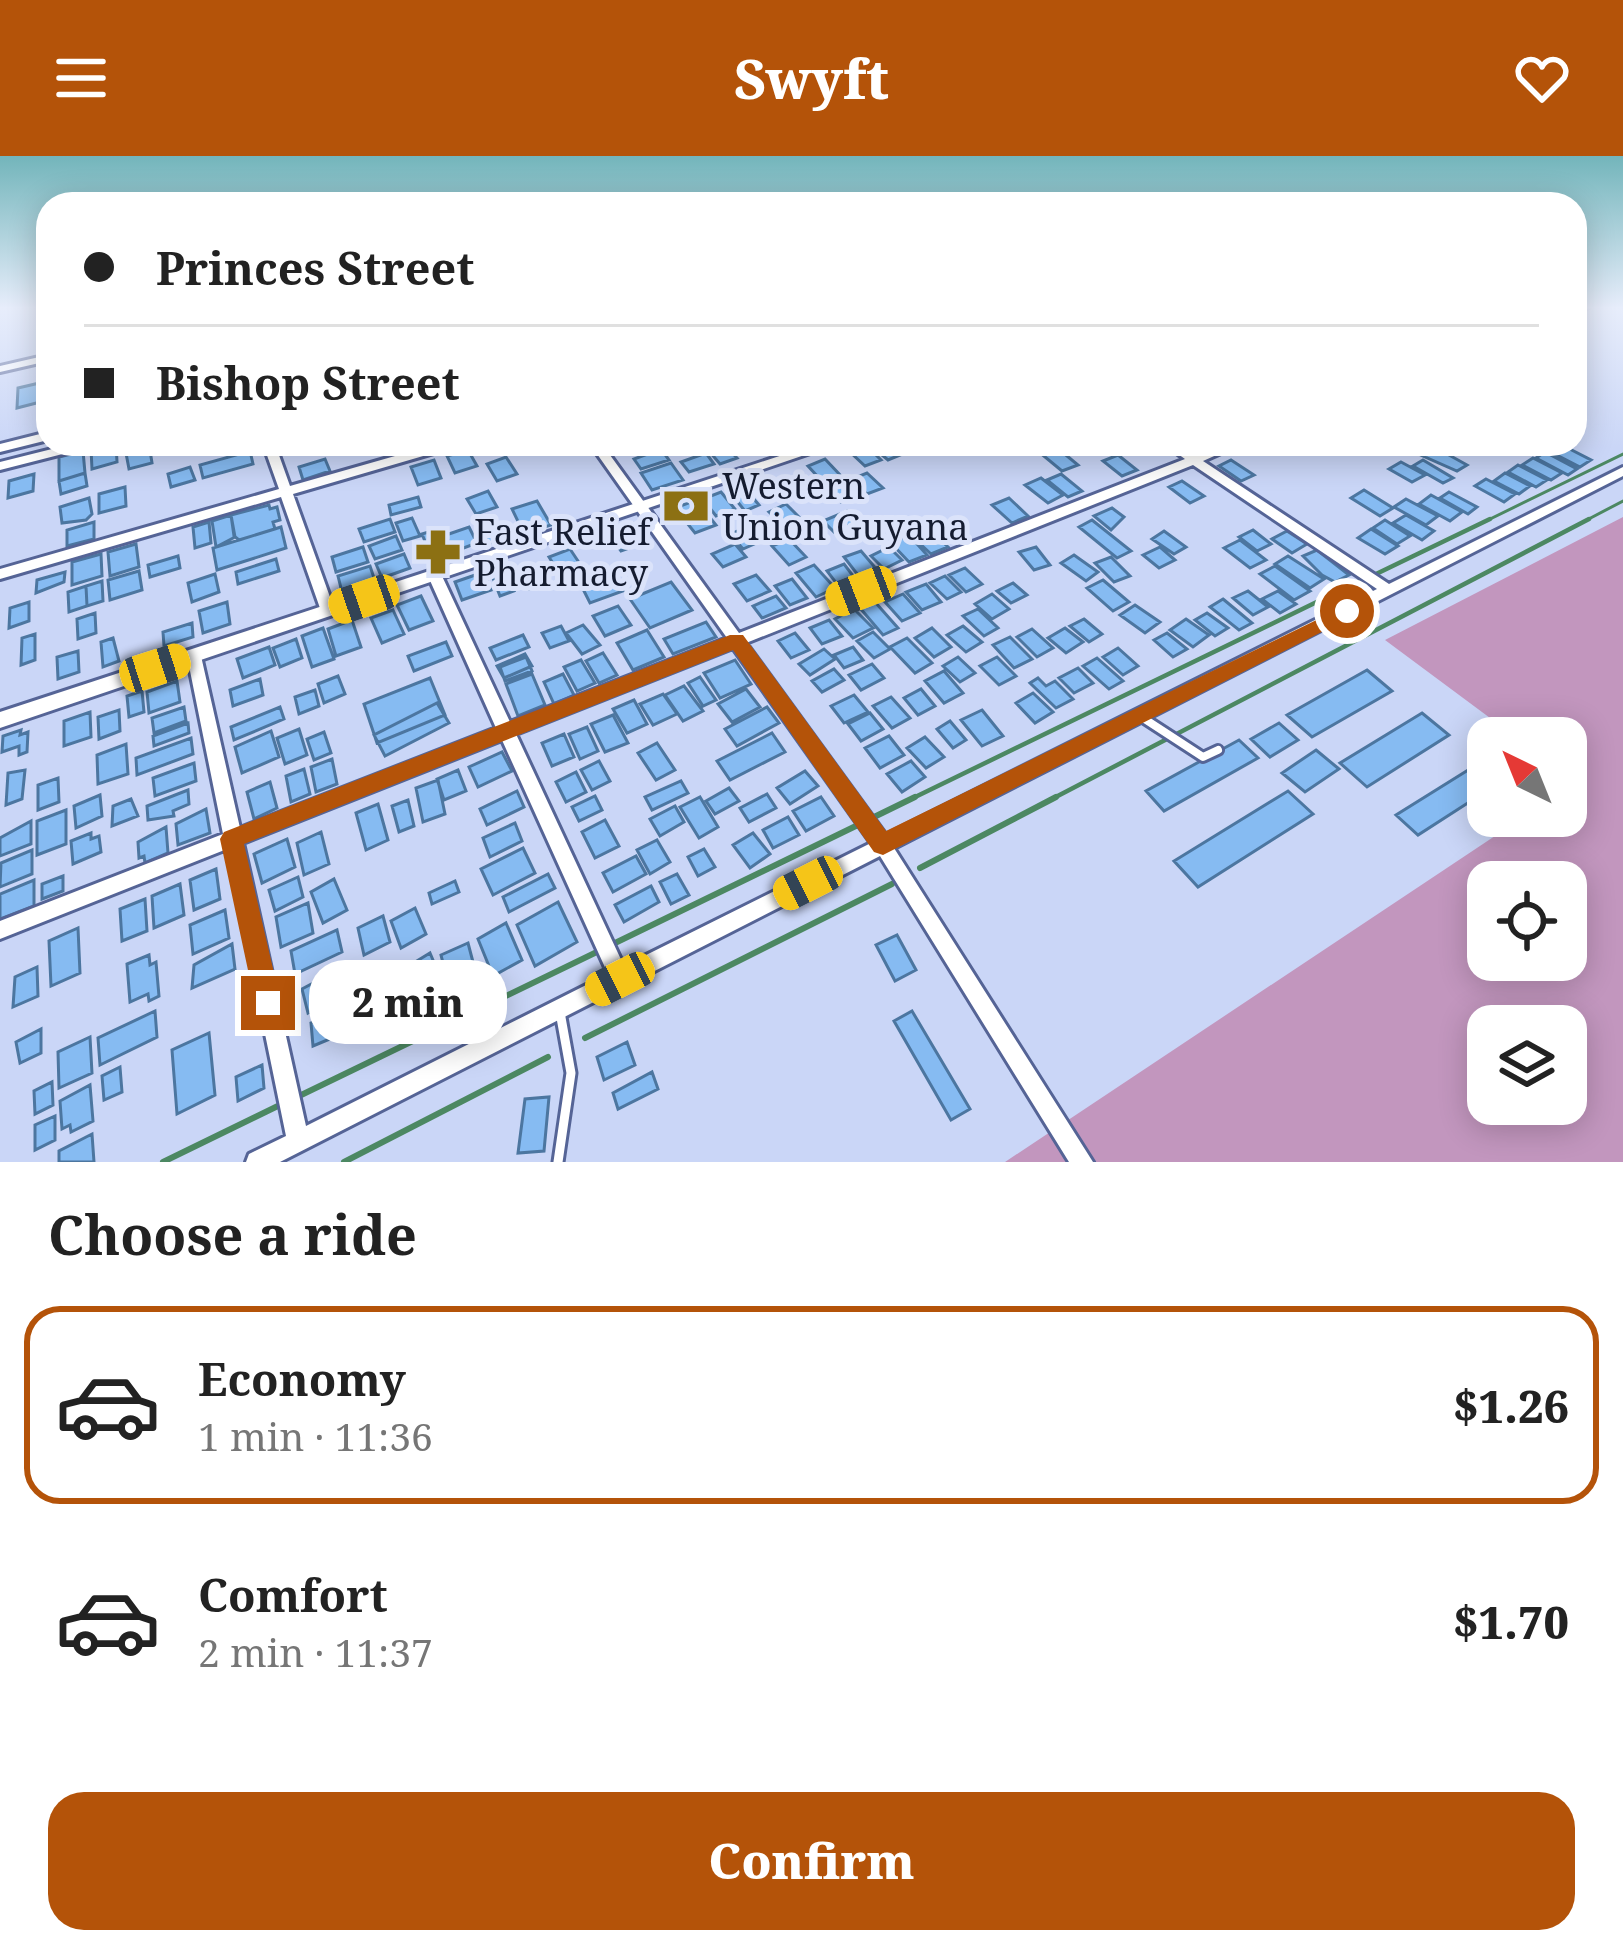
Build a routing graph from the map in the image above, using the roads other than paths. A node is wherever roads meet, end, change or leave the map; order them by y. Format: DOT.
graph roads {
  1 [pos="36,361"];
  2 [pos="0,369"];
  3 [pos="36,439"];
  4 [pos="0,448"];
  5 [pos="39,456"];
  6 [pos="273,456"];
  7 [pos="408,456"];
  8 [pos="604,456"];
  9 [pos="794,456"];
  10 [pos="1188,456"];
  11 [pos="1204,456"];
  12 [pos="1194,460"];
  13 [pos="0,466"];
  14 [pos="1623,471"];
  15 [pos="284,491"];
  16 [pos="639,507"];
  17 [pos="0,574"];
  18 [pos="435,576"];
  19 [pos="1388,590"];
  20 [pos="328,611"];
  21 [pos="736,640"];
  22 [pos="194,656"];
  23 [pos="1140,716"];
  24 [pos="0,720"];
  25 [pos="509,730"];
  26 [pos="1218,750"];
  27 [pos="232,839"];
  28 [pos="879,839"];
  29 [pos="0,930"];
  30 [pos="616,971"];
  31 [pos="560,1010"];
  32 [pos="296,1131"];
  33 [pos="257,1162"];
  34 [pos="558,1162"];
  35 [pos="1082,1162"];
  1 -- 2 [label="street"];
  3 -- 4 [label="street"];
  5 -- 13 [label="street"];
  6 -- 15 [label="street"];
  7 -- 15 [label="street"];
  8 -- 16 [label="street"];
  9 -- 16 [label="street"];
  10 -- 12 [label="street"];
  11 -- 12 [label="street"];
  12 -- 19 [label="street"];
  12 -- 21 [label="street"];
  14 -- 19 [label="street"];
  15 -- 17 [label="street"];
  15 -- 20 [label="street"];
  16 -- 18 [label="street"];
  16 -- 21 [label="street"];
  18 -- 20 [label="street"];
  18 -- 25 [label="street"];
  19 -- 23 [label="street"];
  20 -- 22 [label="street"];
  21 -- 25 [label="street"];
  21 -- 28 [label="street"];
  22 -- 24 [label="street"];
  22 -- 27 [label="street"];
  23 -- 26 [label="lane"];
  23 -- 28 [label="street"];
  25 -- 27 [label="street"];
  25 -- 30 [label="street"];
  27 -- 29 [label="street"];
  27 -- 32 [label="street"];
  28 -- 30 [label="street"];
  28 -- 35 [label="street"];
  30 -- 31 [label="street"];
  31 -- 32 [label="street"];
  31 -- 34 [label="lane"];
  32 -- 33 [label="street"];
}
